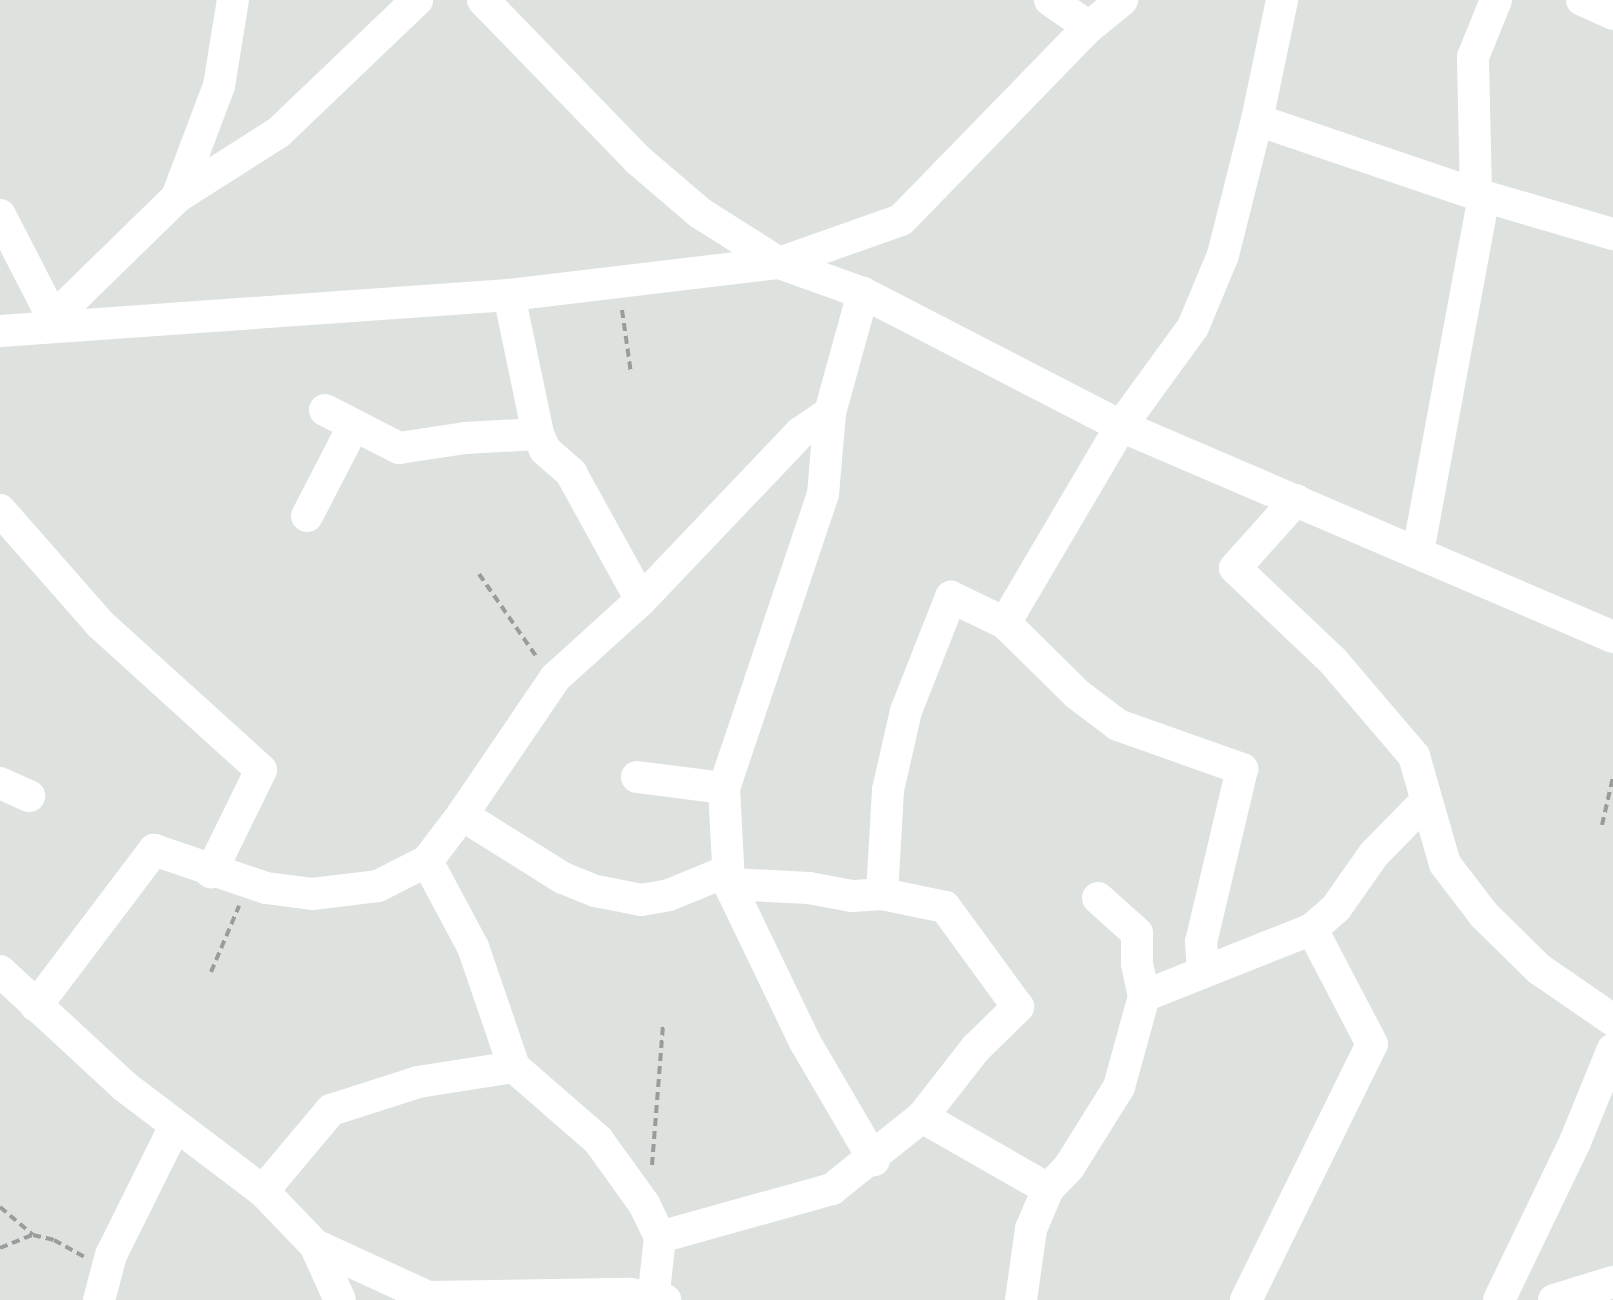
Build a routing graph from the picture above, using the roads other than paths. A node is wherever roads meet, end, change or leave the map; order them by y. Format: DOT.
graph roads {
  1 [pos="232,0"];
  2 [pos="417,0"];
  3 [pos="483,0"];
  4 [pos="1050,0"];
  5 [pos="1122,0"];
  6 [pos="1282,0"];
  7 [pos="1496,0"];
  8 [pos="1582,0"];
  9 [pos="1613,14"];
  10 [pos="1089,27"];
  11 [pos="1257,120"];
  12 [pos="1480,195"];
  13 [pos="177,197"];
  14 [pos="0,215"];
  15 [pos="1613,234"];
  16 [pos="779,263"];
  17 [pos="863,293"];
  18 [pos="509,295"];
  19 [pos="50,323"];
  20 [pos="0,330"];
  21 [pos="830,413"];
  22 [pos="1121,426"];
  23 [pos="538,434"];
  24 [pos="1296,500"];
  25 [pos="0,510"];
  26 [pos="307,516"];
  27 [pos="1418,552"];
  28 [pos="640,600"];
  29 [pos="1005,623"];
  30 [pos="1613,637"];
  31 [pos="637,777"];
  32 [pos="724,788"];
  33 [pos="1424,802"];
  34 [pos="462,816"];
  35 [pos="427,861"];
  36 [pos="210,872"];
  37 [pos="727,878"];
  38 [pos="882,894"];
  39 [pos="1098,898"];
  40 [pos="1312,929"];
  41 [pos="1203,969"];
  42 [pos="0,971"];
  43 [pos="1144,996"];
  44 [pos="36,1006"];
  45 [pos="1613,1020"];
  46 [pos="1613,1048"];
  47 [pos="514,1067"];
  48 [pos="922,1116"];
  49 [pos="174,1128"];
  50 [pos="874,1160"];
  51 [pos="1048,1189"];
  52 [pos="263,1190"];
  53 [pos="660,1238"];
  54 [pos="315,1245"];
  55 [pos="1613,1282"];
  56 [pos="657,1299"];
  57 [pos="98,1300"];
  58 [pos="340,1300"];
  59 [pos="1021,1300"];
  60 [pos="1246,1300"];
  61 [pos="1499,1300"];
  62 [pos="1554,1300"];
  1 -- 13 [label="street"];
  2 -- 13 [label="street"];
  3 -- 16 [label="street"];
  4 -- 10 [label="street"];
  5 -- 10 [label="street"];
  6 -- 11 [label="street"];
  7 -- 12 [label="street"];
  8 -- 9 [label="street"];
  10 -- 16 [label="street"];
  11 -- 12 [label="street"];
  11 -- 22 [label="street"];
  12 -- 15 [label="street"];
  12 -- 27 [label="street"];
  13 -- 19 [label="street"];
  14 -- 19 [label="street"];
  16 -- 17 [label="street"];
  16 -- 18 [label="street"];
  17 -- 21 [label="street"];
  17 -- 22 [label="street"];
  18 -- 19 [label="street"];
  18 -- 23 [label="street"];
  19 -- 20 [label="street"];
  21 -- 28 [label="street"];
  21 -- 32 [label="street"];
  22 -- 24 [label="street"];
  22 -- 29 [label="street"];
  23 -- 26 [label="street"];
  23 -- 28 [label="street"];
  24 -- 27 [label="street"];
  24 -- 33 [label="street"];
  25 -- 36 [label="street"];
  27 -- 30 [label="street"];
  28 -- 34 [label="street"];
  29 -- 38 [label="street"];
  29 -- 41 [label="street"];
  31 -- 32 [label="street"];
  32 -- 37 [label="street"];
  33 -- 40 [label="street"];
  33 -- 45 [label="street"];
  34 -- 35 [label="street"];
  34 -- 37 [label="street"];
  35 -- 36 [label="street"];
  35 -- 47 [label="street"];
  36 -- 44 [label="street"];
  37 -- 38 [label="street"];
  37 -- 50 [label="street"];
  38 -- 48 [label="street"];
  39 -- 43 [label="street"];
  40 -- 41 [label="street"];
  40 -- 60 [label="street"];
  41 -- 43 [label="street"];
  42 -- 44 [label="street"];
  43 -- 51 [label="street"];
  44 -- 49 [label="street"];
  46 -- 61 [label="street"];
  47 -- 52 [label="street"];
  47 -- 53 [label="street"];
  48 -- 50 [label="street"];
  48 -- 51 [label="street"];
  49 -- 52 [label="street"];
  49 -- 57 [label="street"];
  50 -- 53 [label="street"];
  51 -- 59 [label="street"];
  52 -- 54 [label="street"];
  53 -- 56 [label="street"];
  54 -- 56 [label="street"];
  54 -- 58 [label="street"];
  55 -- 62 [label="street"];
}
